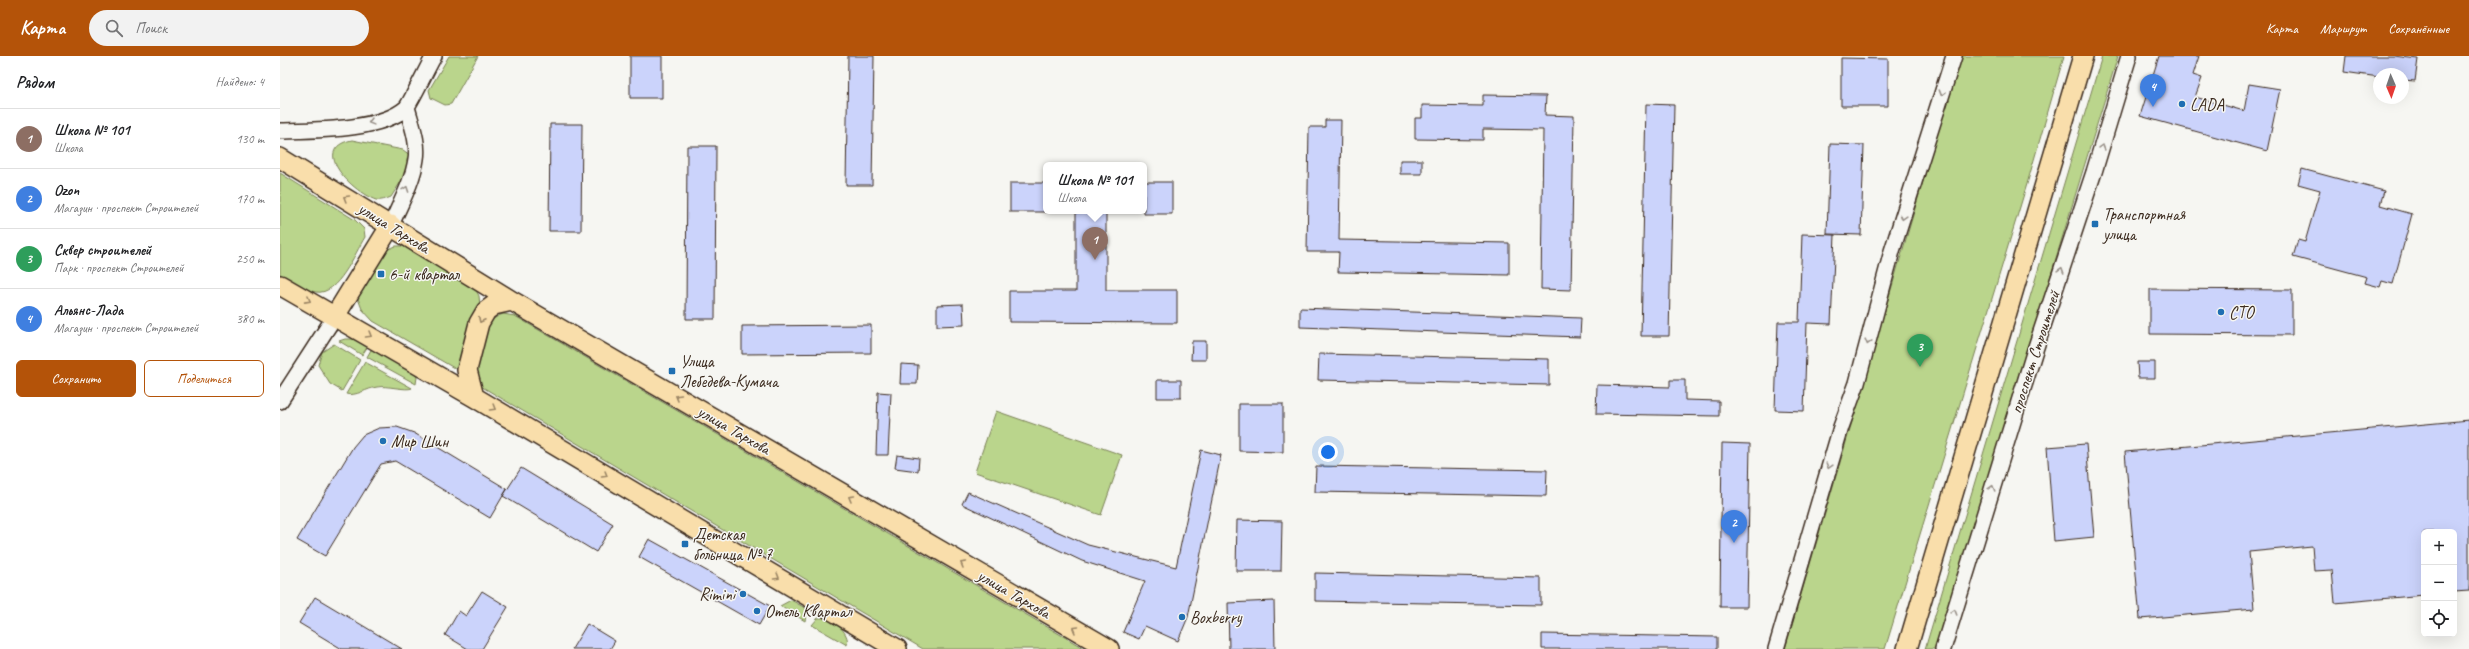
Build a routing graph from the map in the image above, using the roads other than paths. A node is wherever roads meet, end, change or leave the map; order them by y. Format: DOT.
graph roads {
  1 [pos="434,56"];
  2 [pos="1954,56"];
  3 [pos="2083,56"];
  4 [pos="2129,56"];
  5 [pos="407,107"];
  6 [pos="280,131"];
  7 [pos="280,158"];
  8 [pos="391,225"];
  9 [pos="280,285"];
  10 [pos="512,301"];
  11 [pos="335,316"];
  12 [pos="474,397"];
  13 [pos="280,401"];
  14 [pos="897,649"];
  15 [pos="1109,649"];
  16 [pos="1776,649"];
  17 [pos="1906,649"];
  18 [pos="1942,649"];
  1 -- 5 [label="street"];
  2 -- 16 [label="street, one-way"];
  3 -- 17 [label="main road"];
  18 -- 4 [label="street, проспект Строителей, one-way"];
  5 -- 6 [label="street, one-way"];
  8 -- 5 [label="street, one-way"];
  8 -- 7 [label="main road, улица Тархова, one-way"];
  8 -- 10 [label="main road, улица Тархова"];
  8 -- 11 [label="main road"];
  9 -- 11 [label="main road, one-way"];
  10 -- 12 [label="main road, one-way"];
  15 -- 10 [label="main road, улица Тархова, one-way"];
  11 -- 12 [label="main road, one-way"];
  11 -- 13 [label="street"];
  12 -- 14 [label="main road, one-way"];
}
